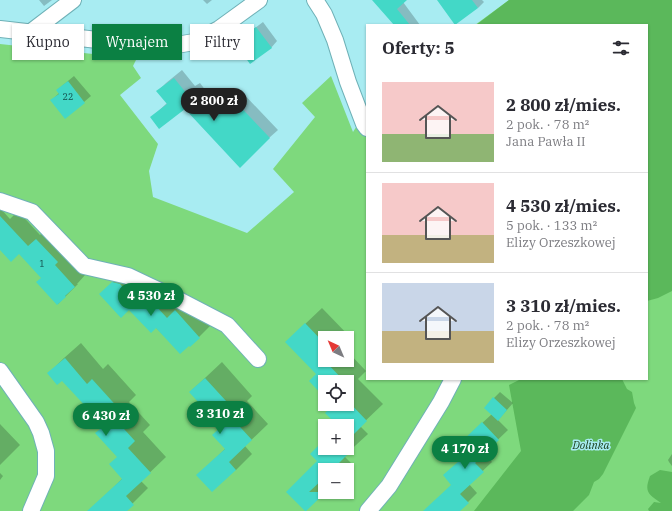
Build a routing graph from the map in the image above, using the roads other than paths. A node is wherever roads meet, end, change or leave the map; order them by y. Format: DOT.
graph roads {
  1 [pos="73,0"];
  2 [pos="259,0"];
  3 [pos="315,0"];
  4 [pos="42,24"];
  5 [pos="0,29"];
  6 [pos="12,30"];
  7 [pos="84,38"];
  8 [pos="366,127"];
  9 [pos="0,201"];
  10 [pos="258,359"];
  11 [pos="0,371"];
  12 [pos="452,380"];
  13 [pos="31,511"];
  14 [pos="368,511"];
  1 -- 4 [label="street"];
  2 -- 7 [label="street"];
  3 -- 8 [label="street"];
  5 -- 6 [label="street"];
  9 -- 10 [label="street"];
  11 -- 13 [label="street"];
  12 -- 14 [label="street"];
}
